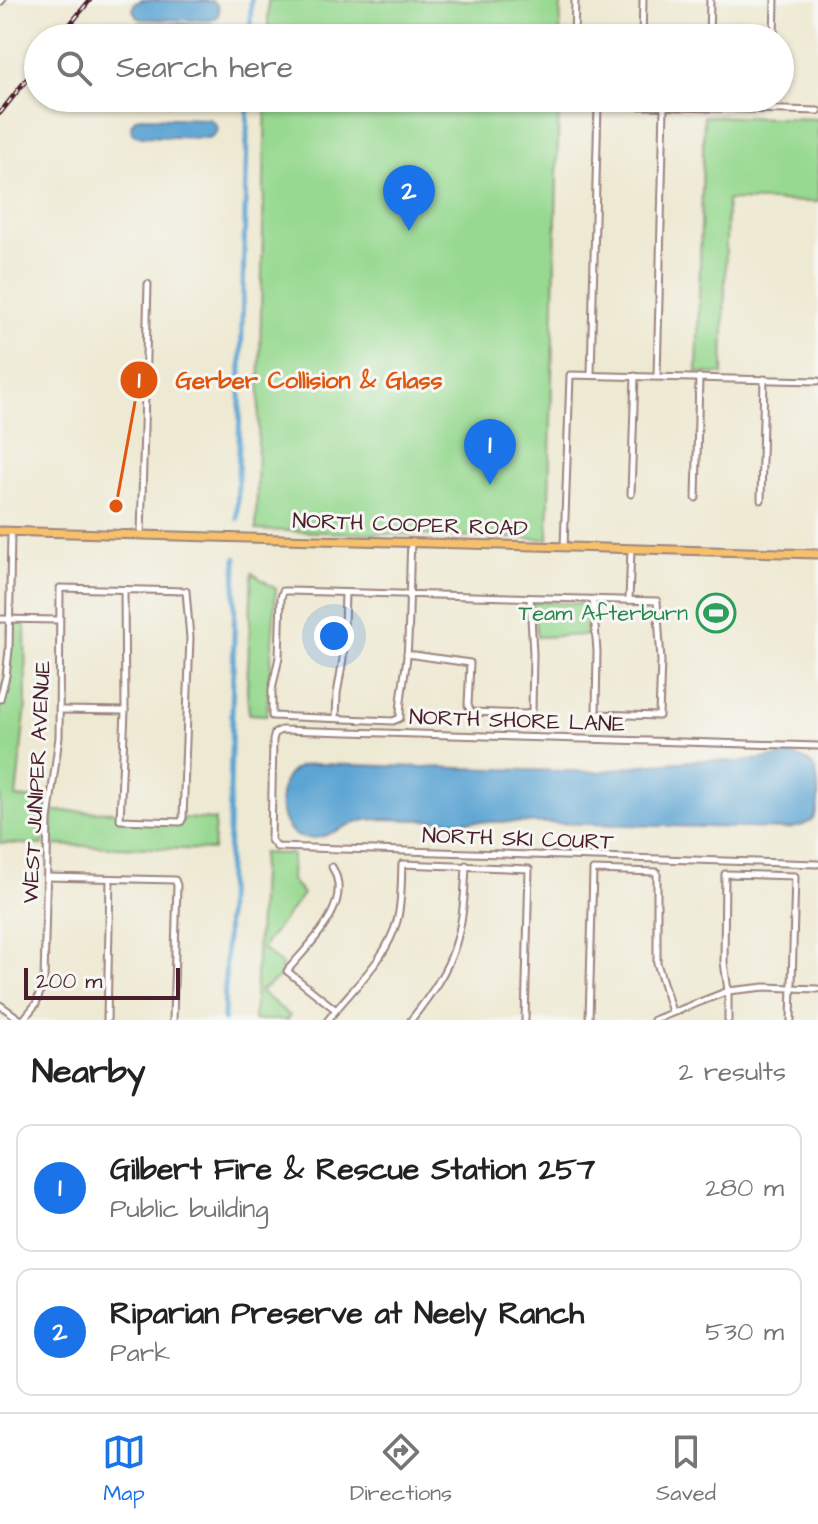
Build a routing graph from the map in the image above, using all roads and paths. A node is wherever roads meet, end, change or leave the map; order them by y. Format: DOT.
graph roads {
  1 [pos="575,0"];
  2 [pos="643,0"];
  3 [pos="710,0"];
  4 [pos="775,0"];
  5 [pos="574,24"];
  6 [pos="642,24"];
  7 [pos="709,24"];
  8 [pos="774,24"];
  9 [pos="794,110"];
  10 [pos="818,111"];
  11 [pos="598,112"];
  12 [pos="664,112"];
  13 [pos="148,284"];
  14 [pos="591,374"];
  15 [pos="635,376"];
  16 [pos="657,376"];
  17 [pos="699,377"];
  18 [pos="764,379"];
  19 [pos="818,381"];
  20 [pos="631,494"];
  21 [pos="696,498"];
  22 [pos="761,500"];
  23 [pos="0,531"];
  24 [pos="11,532"];
  25 [pos="141,535"];
  26 [pos="411,542"];
  27 [pos="564,547"];
  28 [pos="631,549"];
  29 [pos="818,554"];
  30 [pos="124,590"];
  31 [pos="345,593"];
  32 [pos="409,595"];
  33 [pos="530,598"];
  34 [pos="593,600"];
  35 [pos="629,600"];
  36 [pos="0,619"];
  37 [pos="9,619"];
  38 [pos="59,620"];
  39 [pos="407,654"];
  40 [pos="0,699"];
  41 [pos="60,710"];
  42 [pos="125,711"];
  43 [pos="336,718"];
  44 [pos="818,746"];
  45 [pos="272,791"];
  46 [pos="818,864"];
  47 [pos="466,865"];
  48 [pos="332,867"];
  49 [pos="47,877"];
  50 [pos="110,879"];
  51 [pos="792,988"];
  52 [pos="818,989"];
  53 [pos="728,991"];
  54 [pos="0,1005"];
  55 [pos="336,1010"];
  56 [pos="672,1012"];
  57 [pos="22,1020"];
  58 [pos="107,1020"];
  59 [pos="173,1020"];
  60 [pos="328,1020"];
  61 [pos="411,1020"];
  62 [pos="525,1020"];
  63 [pos="589,1020"];
  64 [pos="654,1020"];
  65 [pos="728,1020"];
  66 [pos="791,1020"];
  1 -- 5 [label="street"];
  2 -- 6 [label="street"];
  3 -- 7 [label="street"];
  4 -- 8 [label="street"];
  9 -- 10 [label="street"];
  11 -- 14 [label="street"];
  12 -- 16 [label="street"];
  13 -- 25 [label="street"];
  14 -- 15 [label="street"];
  14 -- 27 [label="street"];
  15 -- 16 [label="street"];
  15 -- 20 [label="street"];
  16 -- 17 [label="street"];
  17 -- 18 [label="street"];
  17 -- 21 [label="street"];
  18 -- 19 [label="street"];
  18 -- 22 [label="street"];
  23 -- 24 [label="main road, NORTH COOPER ROAD"];
  24 -- 25 [label="main road, NORTH COOPER ROAD"];
  24 -- 37 [label="street"];
  25 -- 26 [label="main road, NORTH COOPER ROAD"];
  26 -- 27 [label="main road, NORTH COOPER ROAD"];
  26 -- 32 [label="street"];
  27 -- 28 [label="main road, NORTH COOPER ROAD"];
  28 -- 29 [label="main road, NORTH COOPER ROAD"];
  28 -- 35 [label="street"];
  30 -- 38 [label="street, WEST JUNIPER AVENUE"];
  30 -- 42 [label="street"];
  30 -- 42 [label="street"];
  31 -- 32 [label="street"];
  31 -- 43 [label="street"];
  31 -- 43 [label="street"];
  32 -- 33 [label="street"];
  32 -- 39 [label="street"];
  33 -- 34 [label="street"];
  33 -- 39 [label="street"];
  34 -- 35 [label="street"];
  34 -- 35 [label="street"];
  36 -- 37 [label="street"];
  37 -- 38 [label="street"];
  37 -- 40 [label="street"];
  38 -- 41 [label="street, WEST JUNIPER AVENUE"];
  39 -- 43 [label="street"];
  41 -- 42 [label="street"];
  41 -- 49 [label="street, WEST JUNIPER AVENUE"];
  44 -- 45 [label="street, NORTH SHORE LANE"];
  45 -- 46 [label="street, NORTH SKI COURT"];
  47 -- 55 [label="street"];
  47 -- 61 [label="street"];
  47 -- 62 [label="street"];
  48 -- 55 [label="street"];
  49 -- 50 [label="street"];
  49 -- 57 [label="street, WEST JUNIPER AVENUE"];
  50 -- 58 [label="street"];
  50 -- 59 [label="street"];
  51 -- 52 [label="street"];
  51 -- 53 [label="street"];
  51 -- 53 [label="street"];
  51 -- 66 [label="street"];
  53 -- 56 [label="street"];
  53 -- 65 [label="street"];
  54 -- 57 [label="street"];
  55 -- 60 [label="street"];
  56 -- 63 [label="street"];
  56 -- 64 [label="street"];
}
